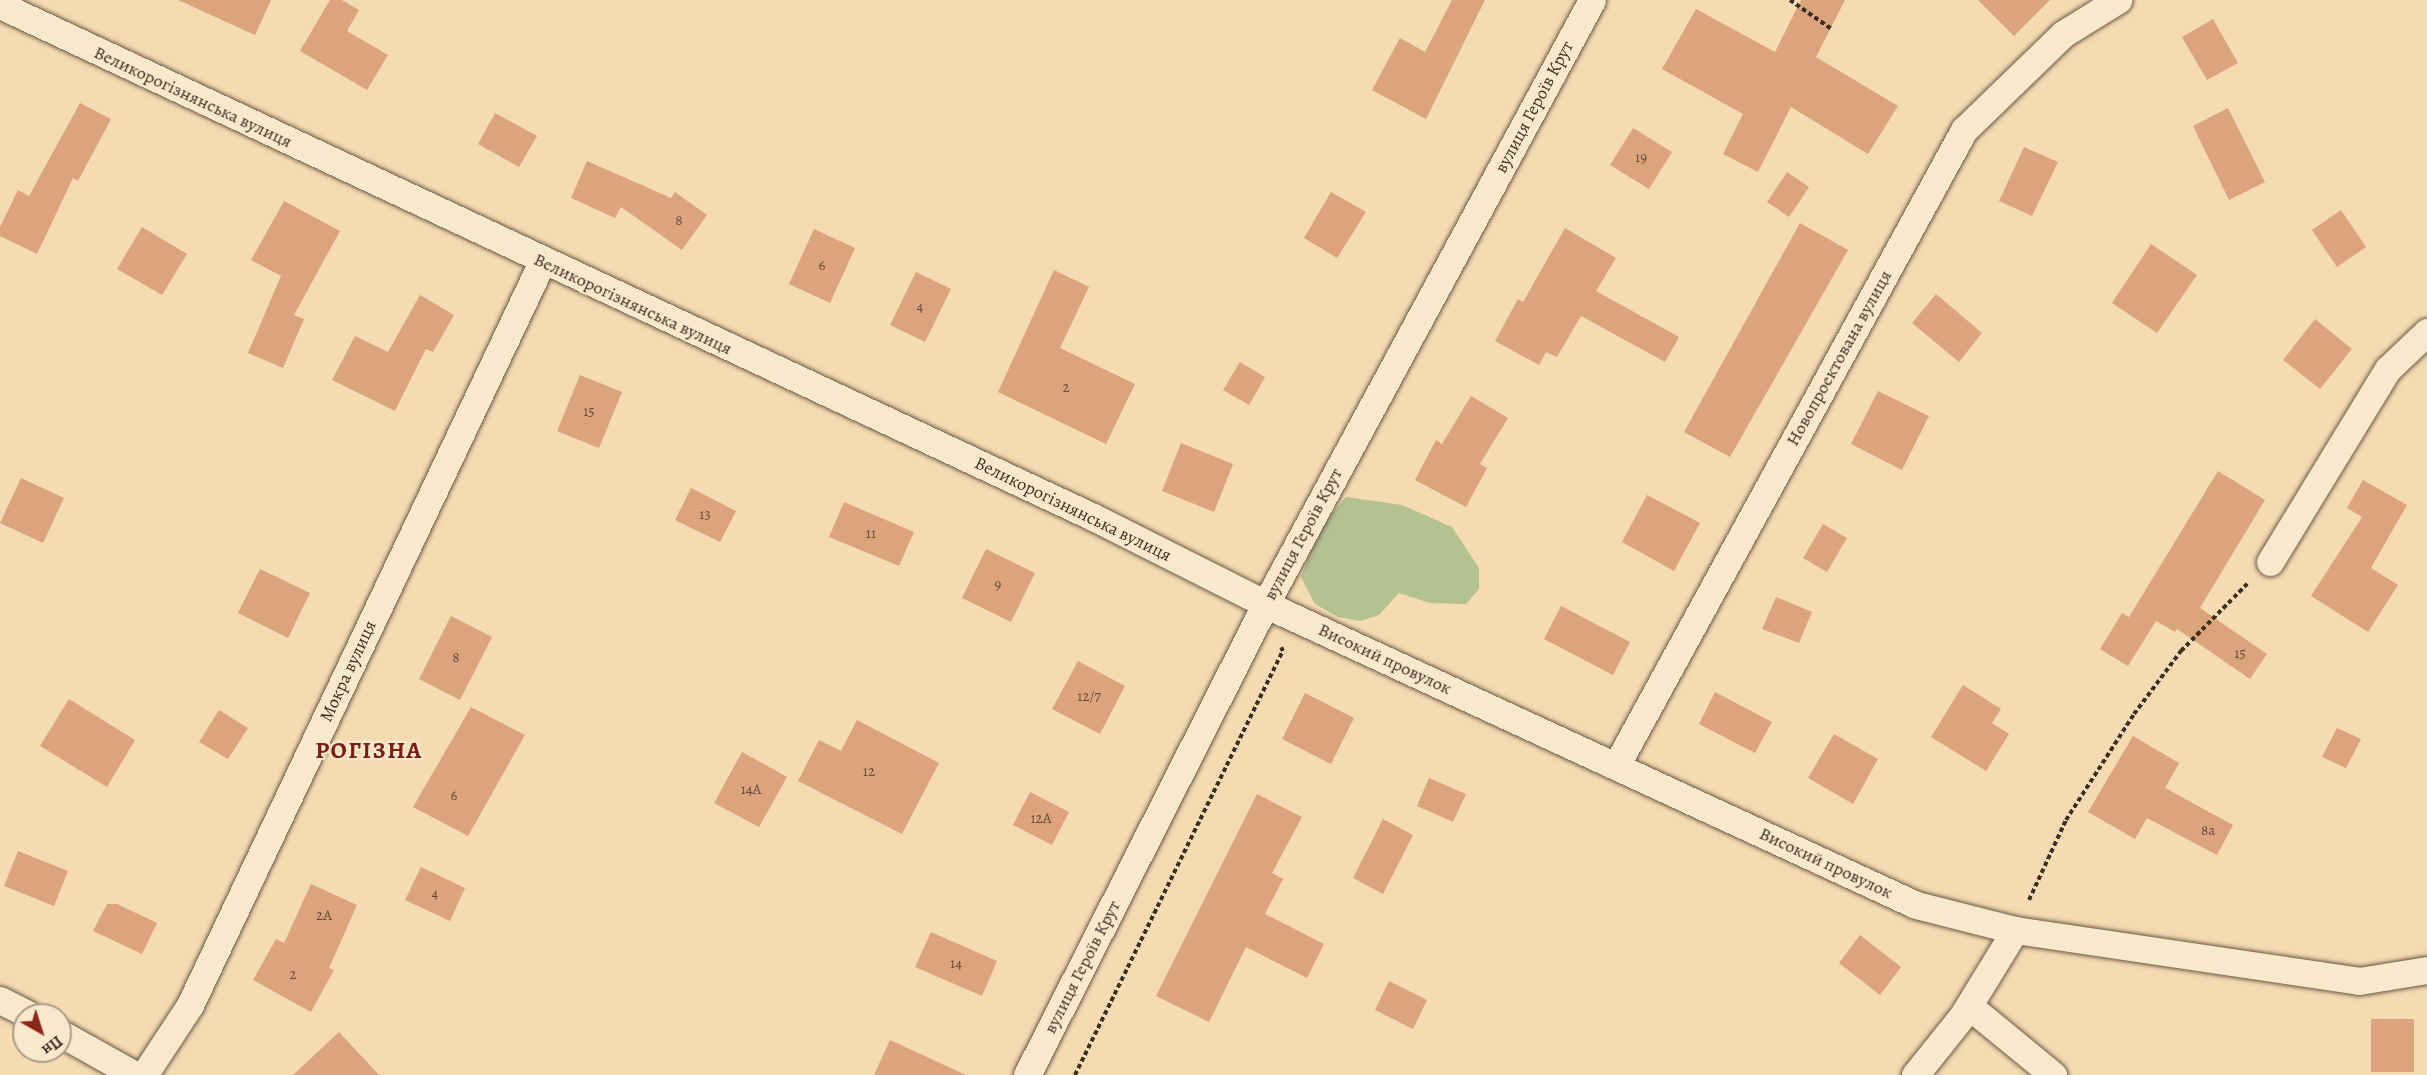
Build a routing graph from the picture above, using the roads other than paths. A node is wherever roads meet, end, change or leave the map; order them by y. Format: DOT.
graph roads {
  1 [pos="1592,0"];
  2 [pos="2118,0"];
  3 [pos="0,5"];
  4 [pos="542,262"];
  5 [pos="2427,332"];
  6 [pos="2270,562"];
  7 [pos="1266,603"];
  8 [pos="1617,764"];
  9 [pos="2015,930"];
  10 [pos="2427,970"];
  11 [pos="1969,1006"];
  12 [pos="72,1040"];
  13 [pos="135,1075"];
  14 [pos="144,1075"];
  15 [pos="1027,1075"];
  16 [pos="1916,1075"];
  17 [pos="2053,1075"];
  1 -- 7 [label="street, вулиця Героїв Крут"];
  2 -- 8 [label="street, Новопроектована вулиця"];
  3 -- 4 [label="street, Великорогізнянська вулиця"];
  4 -- 7 [label="street, Великорогізнянська вулиця"];
  4 -- 14 [label="street, Мокра вулиця"];
  5 -- 6 [label="street"];
  7 -- 8 [label="street, Високий провулок"];
  7 -- 15 [label="street, вулиця Героїв Крут"];
  8 -- 9 [label="street, Високий провулок"];
  9 -- 10 [label="street, Високий провулок"];
  9 -- 11 [label="street"];
  11 -- 16 [label="street"];
  11 -- 17 [label="street"];
  12 -- 13 [label="street"];
}
